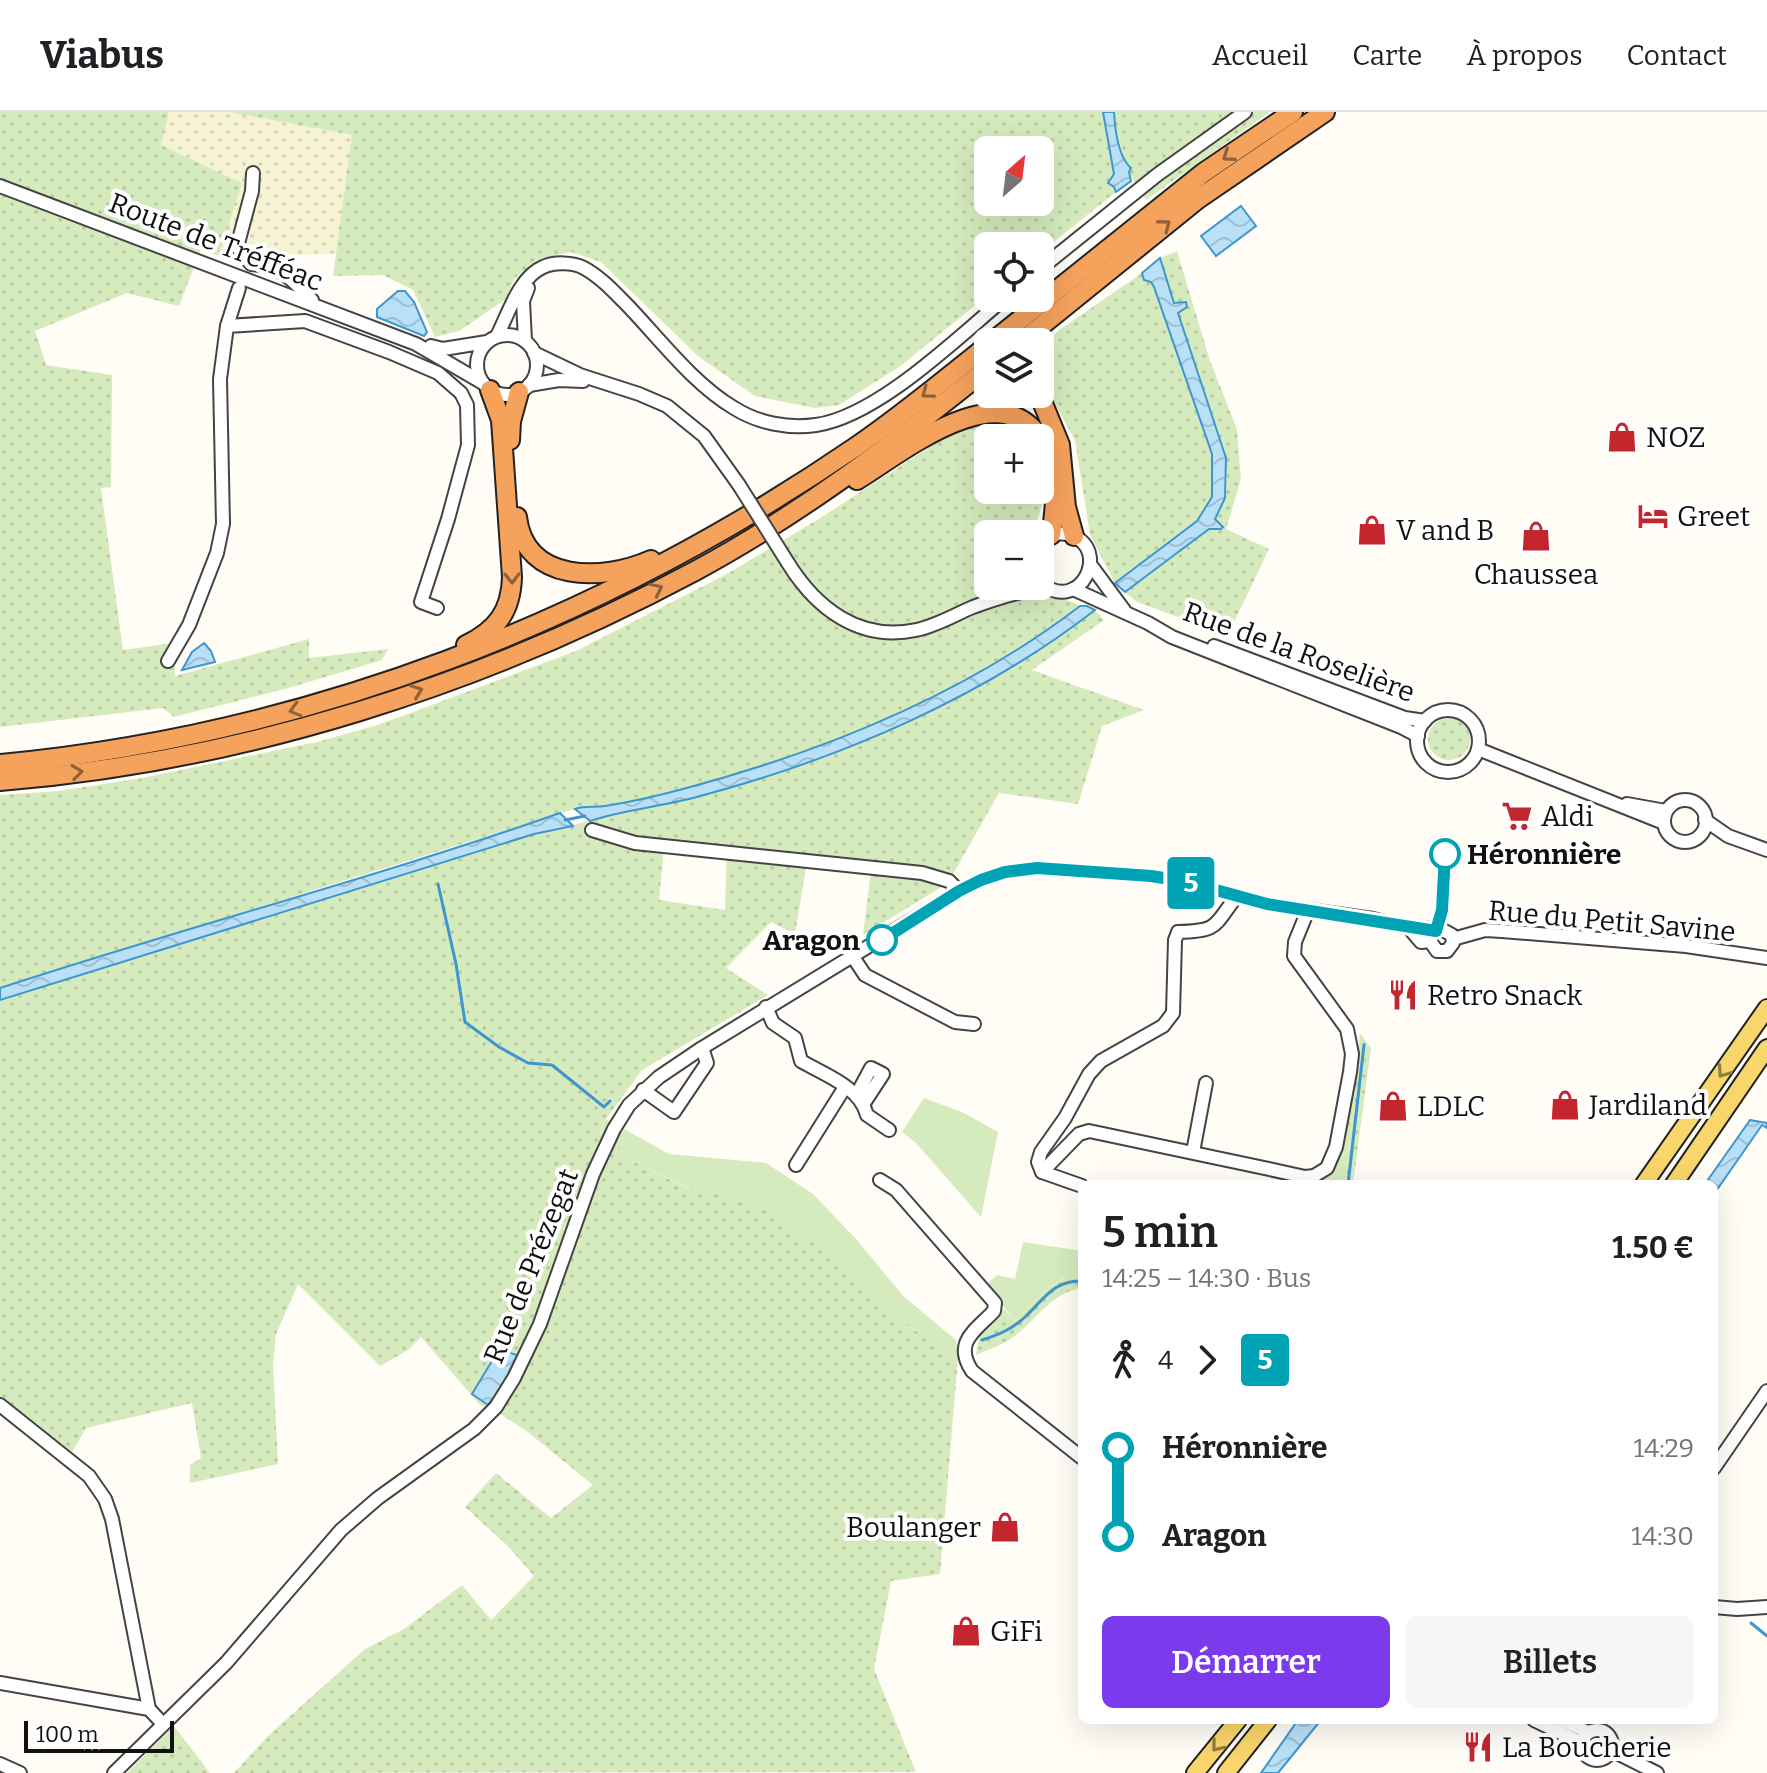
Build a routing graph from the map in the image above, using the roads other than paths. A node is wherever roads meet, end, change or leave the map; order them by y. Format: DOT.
graph roads {
  1 [pos="1245,112"];
  2 [pos="1293,112"];
  3 [pos="1325,112"];
  4 [pos="253,173"];
  5 [pos="0,186"];
  6 [pos="1054,258"];
  7 [pos="562,263"];
  8 [pos="1104,274"];
  9 [pos="239,288"];
  10 [pos="318,306"];
  11 [pos="988,312"];
  12 [pos="353,320"];
  13 [pos="227,326"];
  14 [pos="1010,328"];
  15 [pos="1038,328"];
  16 [pos="1054,329"];
  17 [pos="349,337"];
  18 [pos="492,339"];
  19 [pos="525,341"];
  20 [pos="416,344"];
  21 [pos="534,353"];
  22 [pos="974,356"];
  23 [pos="974,379"];
  24 [pos="606,384"];
  25 [pos="486,387"];
  26 [pos="524,388"];
  27 [pos="1045,408"];
  28 [pos="1026,424"];
  29 [pos="1054,497"];
  30 [pos="792,511"];
  31 [pos="1053,520"];
  32 [pos="1074,536"];
  33 [pos="712,537"];
  34 [pos="1054,537"];
  35 [pos="1090,564"];
  36 [pos="1073,589"];
  37 [pos="1054,591"];
  38 [pos="983,600"];
  39 [pos="996,600"];
  40 [pos="974,607"];
  41 [pos="437,608"];
  42 [pos="1126,613"];
  43 [pos="1158,628"];
  44 [pos="168,661"];
  45 [pos="370,688"];
  46 [pos="1425,721"];
  47 [pos="1418,736"];
  48 [pos="1478,749"];
  49 [pos="0,764"];
  50 [pos="0,781"];
  51 [pos="1665,817"];
  52 [pos="1705,820"];
  53 [pos="592,830"];
  54 [pos="1699,836"];
  55 [pos="1728,836"];
  56 [pos="1767,850"];
  57 [pos="959,891"];
  58 [pos="1237,896"];
  59 [pos="1308,910"];
  60 [pos="1433,936"];
  61 [pos="1453,939"];
  62 [pos="853,957"];
  63 [pos="1767,958"];
  64 [pos="766,1007"];
  65 [pos="1767,1008"];
  66 [pos="974,1024"];
  67 [pos="702,1048"];
  68 [pos="1767,1048"];
  69 [pos="1206,1083"];
  70 [pos="643,1090"];
  71 [pos="855,1095"];
  72 [pos="889,1130"];
  73 [pos="1193,1152"];
  74 [pos="796,1165"];
  75 [pos="1042,1172"];
  76 [pos="880,1180"];
  77 [pos="1647,1180"];
  78 [pos="1677,1180"];
  79 [pos="1078,1185"];
  80 [pos="1767,1391"];
  81 [pos="0,1405"];
  82 [pos="1078,1455"];
  83 [pos="1718,1462"];
  84 [pos="1718,1607"];
  85 [pos="1767,1607"];
  86 [pos="0,1683"];
  87 [pos="149,1709"];
  88 [pos="163,1724"];
  89 [pos="1235,1724"];
  90 [pos="1265,1724"];
  91 [pos="1554,1724"];
  92 [pos="1572,1724"];
  93 [pos="1594,1732"];
  94 [pos="1611,1750"];
  95 [pos="0,1764"];
  96 [pos="20,1773"];
  97 [pos="114,1773"];
  98 [pos="1195,1773"];
  99 [pos="1226,1773"];
  100 [pos="1657,1773"];
  1 -- 6 [label="street"];
  2 -- 14 [label="highway, one-way"];
  8 -- 3 [label="highway, one-way"];
  4 -- 10 [label="street"];
  5 -- 10 [label="street, Route de Tréfféac"];
  7 -- 11 [label="street"];
  7 -- 18 [label="street"];
  7 -- 19 [label="street"];
  8 -- 15 [label="highway"];
  8 -- 16 [label="highway"];
  9 -- 13 [label="street, Route de Tréfféac"];
  10 -- 12 [label="street, Route de Tréfféac"];
  12 -- 17 [label="street"];
  12 -- 20 [label="street, Route de Tréfféac"];
  13 -- 17 [label="street, Route de Tréfféac"];
  13 -- 44 [label="street, Route de Tréfféac"];
  17 -- 41 [label="street, Route de Tréfféac"];
  18 -- 19 [label="street"];
  18 -- 20 [label="street, Route de Tréfféac"];
  18 -- 25 [label="street"];
  19 -- 21 [label="street"];
  20 -- 25 [label="street, Route de Tréfféac"];
  21 -- 24 [label="street"];
  21 -- 26 [label="street"];
  22 -- 33 [label="highway, one-way"];
  23 -- 30 [label="highway"];
  24 -- 26 [label="street"];
  24 -- 40 [label="street, bridge"];
  25 -- 26 [label="street"];
  25 -- 45 [label="highway, one-way"];
  26 -- 33 [label="highway"];
  27 -- 32 [label="highway"];
  28 -- 30 [label="highway"];
  29 -- 31 [label="highway"];
  50 -- 30 [label="highway, one-way"];
  32 -- 34 [label="street"];
  32 -- 35 [label="street, Rue de la Roselière"];
  33 -- 45 [label="highway"];
  35 -- 36 [label="street"];
  35 -- 42 [label="street, Rue de la Roselière"];
  36 -- 37 [label="street"];
  36 -- 42 [label="street, Rue de la Roselière"];
  38 -- 40 [label="street"];
  39 -- 40 [label="street"];
  42 -- 43 [label="street, Rue de la Roselière"];
  43 -- 46 [label="street, Rue de la Roselière"];
  43 -- 47 [label="street, Rue de la Roselière"];
  45 -- 49 [label="highway, one-way"];
  46 -- 47 [label="street"];
  46 -- 48 [label="street"];
  47 -- 48 [label="street"];
  48 -- 51 [label="street"];
  51 -- 52 [label="street"];
  51 -- 54 [label="street"];
  52 -- 54 [label="street"];
  52 -- 55 [label="street"];
  53 -- 57 [label="street"];
  54 -- 55 [label="street"];
  55 -- 56 [label="street"];
  57 -- 58 [label="street, Rue du Petit Savine"];
  57 -- 62 [label="street, Rue de Prézegat"];
  58 -- 59 [label="street, Rue du Petit Savine"];
  58 -- 75 [label="street"];
  59 -- 60 [label="street, Rue du Petit Savine"];
  59 -- 73 [label="street"];
  60 -- 61 [label="street, Rue du Petit Savine"];
  60 -- 61 [label="street, Rue du Petit Savine"];
  61 -- 63 [label="street, Rue du Petit Savine"];
  62 -- 64 [label="street, Rue de Prézegat"];
  62 -- 66 [label="street"];
  64 -- 67 [label="street, Rue de Prézegat"];
  64 -- 71 [label="street"];
  65 -- 77 [label="main road, one-way"];
  67 -- 70 [label="street, Rue de Prézegat"];
  67 -- 70 [label="street"];
  68 -- 78 [label="main road"];
  69 -- 73 [label="street"];
  70 -- 88 [label="street, Rue de Prézegat"];
  71 -- 72 [label="street"];
  71 -- 74 [label="street"];
  73 -- 75 [label="street"];
  75 -- 79 [label="street"];
  76 -- 82 [label="street"];
  80 -- 83 [label="street"];
  81 -- 87 [label="street"];
  84 -- 85 [label="street"];
  86 -- 87 [label="street"];
  87 -- 88 [label="street"];
  88 -- 97 [label="street, Rue de Prézegat"];
  89 -- 98 [label="main road, one-way"];
  90 -- 99 [label="main road"];
  91 -- 93 [label="street"];
  92 -- 93 [label="street"];
  93 -- 94 [label="street"];
  93 -- 94 [label="street"];
  94 -- 100 [label="street"];
  95 -- 96 [label="street"];
}
